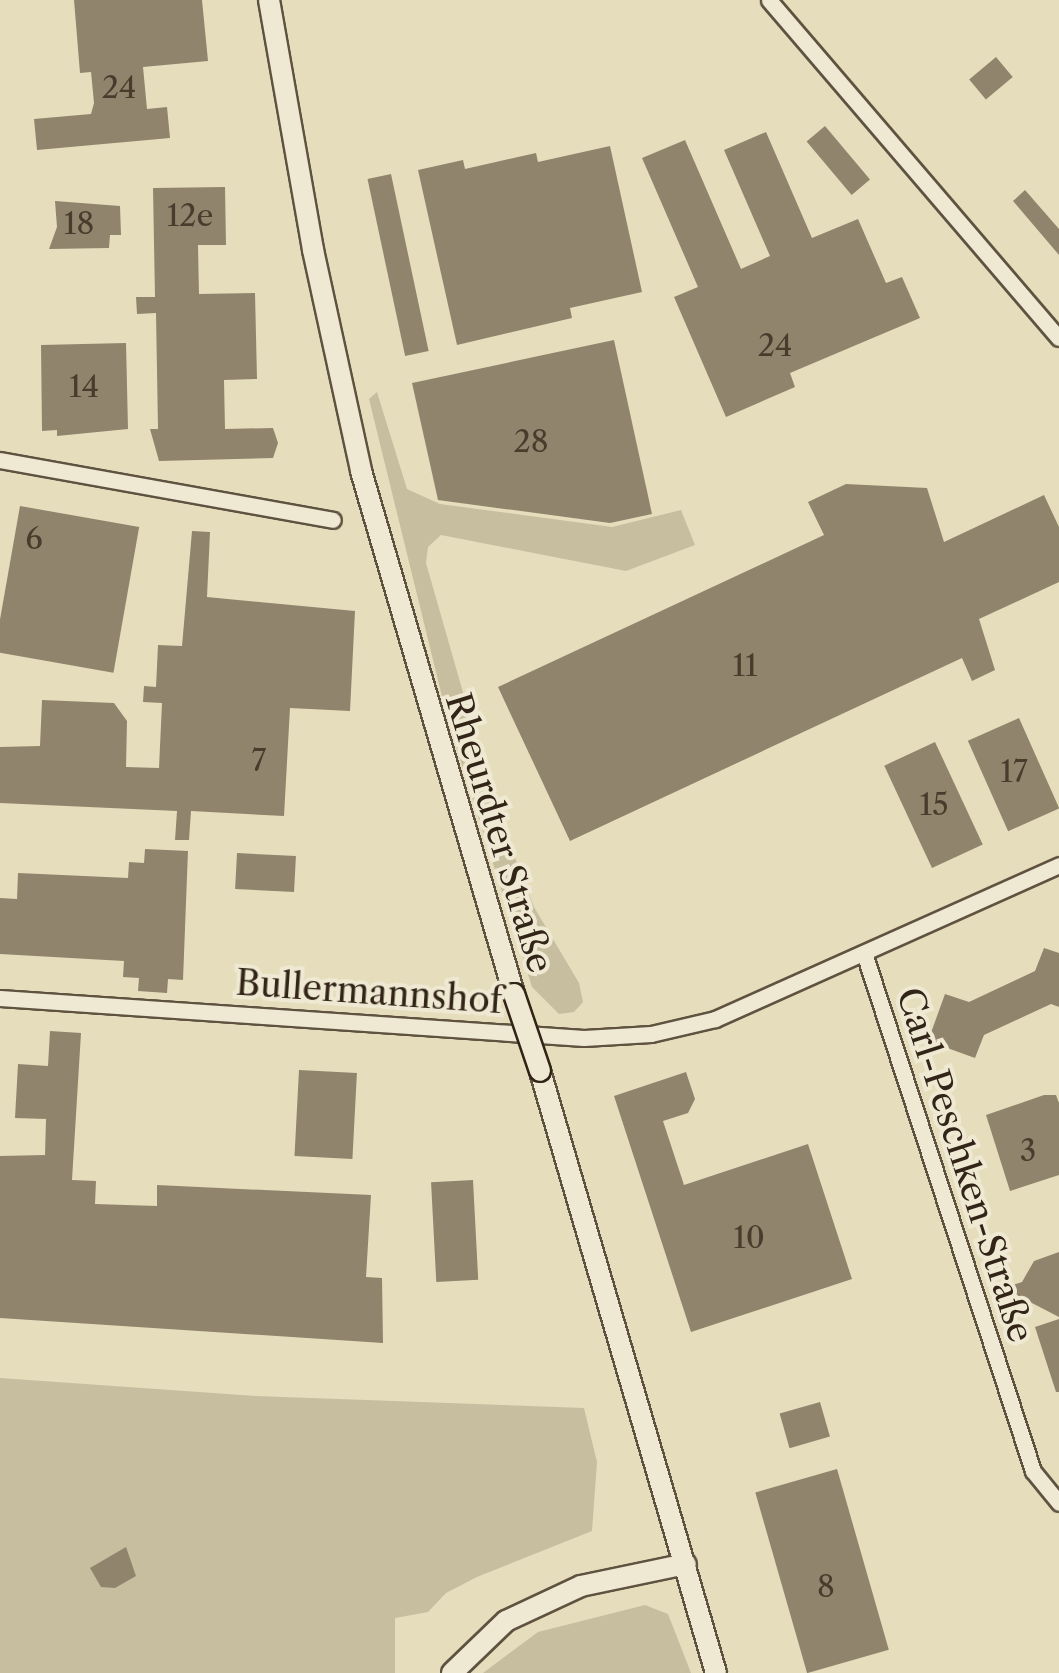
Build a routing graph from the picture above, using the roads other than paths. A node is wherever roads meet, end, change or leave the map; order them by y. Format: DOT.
graph roads {
  1 [pos="270,0"];
  2 [pos="769,0"];
  3 [pos="1059,338"];
  4 [pos="0,460"];
  5 [pos="332,520"];
  6 [pos="1059,865"];
  7 [pos="864,954"];
  8 [pos="0,998"];
  9 [pos="1059,1503"];
  10 [pos="686,1564"];
  11 [pos="452,1673"];
  12 [pos="716,1673"];
  1 -- 10 [label="main road, Rheurdter Straße, bridge"];
  2 -- 3 [label="street"];
  4 -- 5 [label="street"];
  6 -- 7 [label="street, Bullermannshof"];
  7 -- 8 [label="street, Bullermannshof"];
  7 -- 9 [label="street, Carl-Peschken-Straße"];
  10 -- 11 [label="main road"];
  10 -- 12 [label="main road, Rheurdter Straße"];
}
